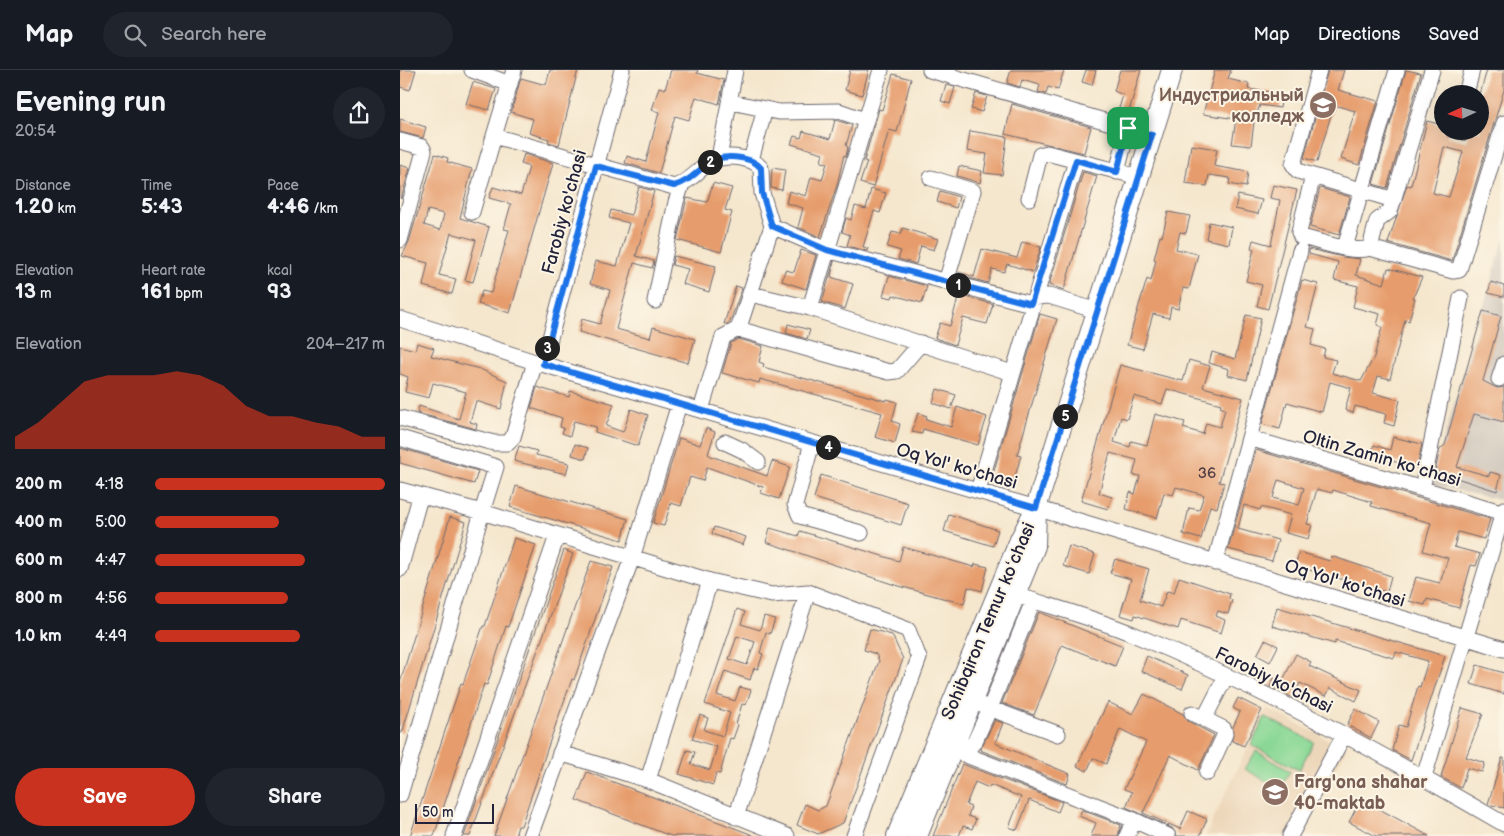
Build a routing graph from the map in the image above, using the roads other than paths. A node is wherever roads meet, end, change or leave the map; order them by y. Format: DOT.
graph roads {
  1 [pos="472,70"];
  2 [pos="622,70"];
  3 [pos="735,70"];
  4 [pos="881,70"];
  5 [pos="1172,70"];
  6 [pos="1319,70"];
  7 [pos="1397,70"];
  8 [pos="1432,70"];
  9 [pos="1472,70"];
  10 [pos="934,71"];
  11 [pos="512,77"];
  12 [pos="1468,85"];
  13 [pos="731,102"];
  14 [pos="765,109"];
  15 [pos="865,120"];
  16 [pos="1504,123"];
  17 [pos="1128,128"];
  18 [pos="1152,135"];
  19 [pos="494,136"];
  20 [pos="400,141"];
  21 [pos="719,158"];
  22 [pos="751,160"];
  23 [pos="1076,160"];
  24 [pos="596,166"];
  25 [pos="1117,172"];
  26 [pos="1313,176"];
  27 [pos="931,178"];
  28 [pos="1139,178"];
  29 [pos="682,184"];
  30 [pos="1362,191"];
  31 [pos="1029,198"];
  32 [pos="405,200"];
  33 [pos="1394,200"];
  34 [pos="472,212"];
  35 [pos="772,226"];
  36 [pos="400,240"];
  37 [pos="1345,248"];
  38 [pos="1370,248"];
  39 [pos="827,250"];
  40 [pos="1300,251"];
  41 [pos="946,282"];
  42 [pos="751,294"];
  43 [pos="1461,298"];
  44 [pos="655,301"];
  45 [pos="1031,304"];
  46 [pos="810,308"];
  47 [pos="1097,311"];
  48 [pos="400,319"];
  49 [pos="738,329"];
  50 [pos="921,343"];
  51 [pos="539,363"];
  52 [pos="1504,364"];
  53 [pos="1012,373"];
  54 [pos="1499,379"];
  55 [pos="679,404"];
  56 [pos="700,410"];
  57 [pos="400,418"];
  58 [pos="748,424"];
  59 [pos="400,438"];
  60 [pos="1249,438"];
  61 [pos="725,442"];
  62 [pos="812,443"];
  63 [pos="742,450"];
  64 [pos="758,462"];
  65 [pos="1422,489"];
  66 [pos="400,490"];
  67 [pos="978,491"];
  68 [pos="420,497"];
  69 [pos="1036,508"];
  70 [pos="482,512"];
  71 [pos="1504,512"];
  72 [pos="861,533"];
  73 [pos="557,536"];
  74 [pos="632,558"];
  75 [pos="1214,563"];
  76 [pos="400,569"];
  77 [pos="710,581"];
  78 [pos="808,592"];
  79 [pos="1025,598"];
  80 [pos="1466,638"];
  81 [pos="1504,649"];
  82 [pos="1226,676"];
  83 [pos="981,705"];
  84 [pos="1058,734"];
  85 [pos="1344,735"];
  86 [pos="959,752"];
  87 [pos="560,753"];
  88 [pos="1206,773"];
  89 [pos="1424,777"];
  90 [pos="648,780"];
  91 [pos="400,795"];
  92 [pos="736,817"];
  93 [pos="1134,820"];
  94 [pos="1504,824"];
  95 [pos="454,836"];
  96 [pos="530,836"];
  97 [pos="787,836"];
  98 [pos="854,836"];
  99 [pos="897,836"];
  100 [pos="917,836"];
  101 [pos="1127,836"];
  102 [pos="1168,836"];
  103 [pos="1290,836"];
  1 -- 11 [label="street"];
  2 -- 24 [label="street, Farobiy ko'chasi"];
  3 -- 13 [label="street"];
  4 -- 15 [label="street"];
  5 -- 18 [label="main road"];
  6 -- 26 [label="street"];
  7 -- 30 [label="street"];
  8 -- 33 [label="street"];
  9 -- 12 [label="street"];
  10 -- 17 [label="street"];
  11 -- 19 [label="street"];
  13 -- 14 [label="street"];
  13 -- 21 [label="street"];
  14 -- 15 [label="street"];
  14 -- 22 [label="street"];
  15 -- 39 [label="street"];
  16 -- 38 [label="street"];
  17 -- 18 [label="street"];
  17 -- 25 [label="street"];
  18 -- 28 [label="main road"];
  19 -- 24 [label="street"];
  19 -- 34 [label="street"];
  20 -- 32 [label="street"];
  21 -- 22 [label="street"];
  21 -- 29 [label="street"];
  22 -- 35 [label="street"];
  23 -- 25 [label="street"];
  23 -- 31 [label="street"];
  23 -- 45 [label="street"];
  24 -- 29 [label="street"];
  24 -- 51 [label="street, Farobiy ko'chasi"];
  25 -- 28 [label="street"];
  26 -- 30 [label="street"];
  26 -- 37 [label="street"];
  27 -- 41 [label="street"];
  28 -- 47 [label="main road"];
  29 -- 44 [label="street"];
  30 -- 33 [label="street"];
  30 -- 37 [label="street"];
  32 -- 36 [label="street"];
  33 -- 38 [label="street"];
  35 -- 39 [label="street"];
  35 -- 42 [label="street"];
  37 -- 38 [label="street"];
  39 -- 41 [label="street"];
  39 -- 46 [label="street"];
  40 -- 60 [label="street"];
  41 -- 45 [label="street"];
  42 -- 46 [label="street"];
  42 -- 49 [label="street"];
  43 -- 65 [label="street"];
  45 -- 47 [label="street"];
  45 -- 53 [label="street"];
  46 -- 50 [label="street"];
  47 -- 69 [label="main road"];
  48 -- 51 [label="street, Oq Yol' ko'chasi"];
  49 -- 50 [label="street"];
  49 -- 56 [label="street"];
  50 -- 53 [label="street"];
  51 -- 55 [label="street, Oq Yol' ko'chasi"];
  51 -- 57 [label="street, Farobiy ko'chasi"];
  52 -- 54 [label="street"];
  53 -- 67 [label="street"];
  55 -- 56 [label="street, Oq Yol' ko'chasi"];
  55 -- 74 [label="street"];
  56 -- 58 [label="street, Oq Yol' ko'chasi"];
  58 -- 62 [label="street, Oq Yol' ko'chasi"];
  58 -- 63 [label="street"];
  59 -- 70 [label="street"];
  60 -- 65 [label="street, Oltin Zamin koʻchasi"];
  60 -- 75 [label="street"];
  61 -- 63 [label="street"];
  62 -- 67 [label="street, Oq Yol' ko'chasi"];
  62 -- 72 [label="street"];
  63 -- 64 [label="street"];
  65 -- 71 [label="street, Oltin Zamin koʻchasi"];
  66 -- 68 [label="street"];
  67 -- 69 [label="street, Oq Yol' ko'chasi"];
  68 -- 70 [label="street"];
  68 -- 76 [label="street"];
  69 -- 75 [label="street, Oq Yol' ko'chasi"];
  69 -- 79 [label="main road, Sohibqiron Temur koʻchasi"];
  69 -- 99 [label="main road, Sohibqiron Temur koʻchasi"];
  70 -- 73 [label="street"];
  70 -- 91 [label="street"];
  71 -- 80 [label="street"];
  73 -- 74 [label="street"];
  73 -- 95 [label="street"];
  74 -- 77 [label="street"];
  74 -- 87 [label="street"];
  75 -- 80 [label="street, Oq Yol' ko'chasi"];
  77 -- 78 [label="street"];
  77 -- 90 [label="street"];
  78 -- 92 [label="street"];
  78 -- 98 [label="street"];
  79 -- 82 [label="street, Farobiy ko'chasi"];
  79 -- 83 [label="main road, Sohibqiron Temur koʻchasi"];
  80 -- 81 [label="street, Oq Yol' ko'chasi"];
  80 -- 89 [label="street"];
  82 -- 85 [label="street, Farobiy ko'chasi"];
  82 -- 88 [label="street"];
  83 -- 84 [label="street"];
  83 -- 86 [label="main road, Sohibqiron Temur koʻchasi"];
  85 -- 89 [label="street, Farobiy ko'chasi"];
  85 -- 103 [label="street"];
  86 -- 93 [label="street"];
  86 -- 100 [label="main road, Sohibqiron Temur koʻchasi"];
  87 -- 90 [label="street"];
  87 -- 96 [label="street"];
  89 -- 94 [label="street, Farobiy ko'chasi"];
  90 -- 92 [label="street"];
  92 -- 97 [label="street"];
  93 -- 101 [label="street"];
  93 -- 102 [label="street"];
}
